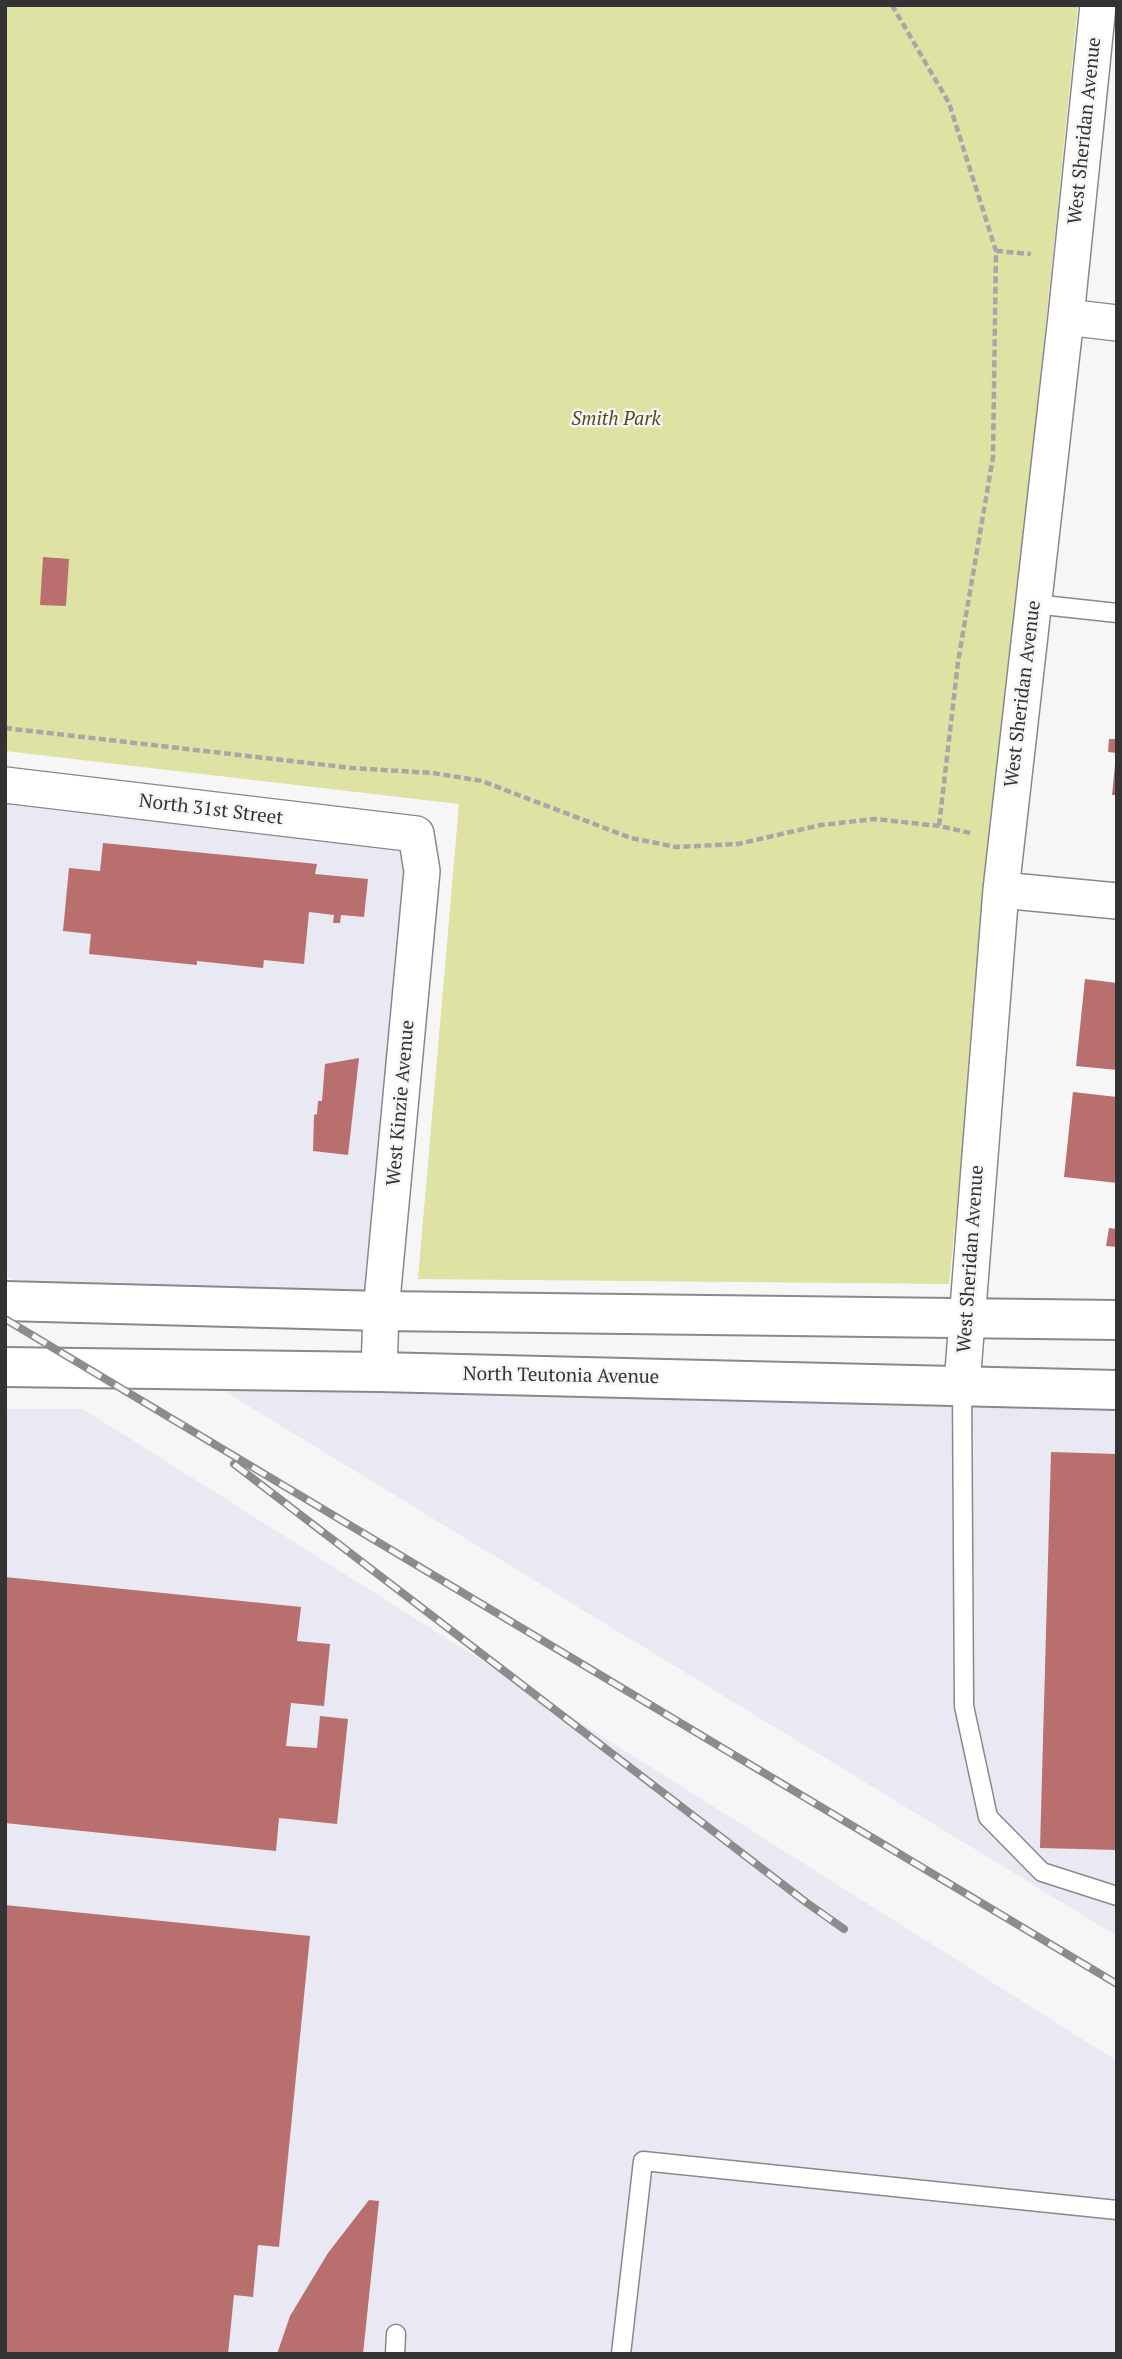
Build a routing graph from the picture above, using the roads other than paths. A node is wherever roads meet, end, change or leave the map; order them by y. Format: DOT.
graph roads {
  1 [pos="1103,22"];
  2 [pos="1066,317"];
  3 [pos="1117,323"];
  4 [pos="1034,604"];
  5 [pos="1117,613"];
  6 [pos="5,785"];
  7 [pos="416,834"];
  8 [pos="1001,890"];
  9 [pos="1117,901"];
  10 [pos="5,1301"];
  11 [pos="381,1311"];
  12 [pos="966,1317"];
  13 [pos="1117,1320"];
  14 [pos="5,1367"];
  15 [pos="379,1372"];
  16 [pos="962,1384"];
  17 [pos="1117,1390"];
  18 [pos="1117,1896"];
  19 [pos="1117,2210"];
  20 [pos="396,2334"];
  21 [pos="395,2354"];
  22 [pos="621,2354"];
  1 -- 2 [label="street, West Sheridan Avenue"];
  2 -- 3 [label="street"];
  2 -- 4 [label="street, West Sheridan Avenue"];
  4 -- 5 [label="lane"];
  4 -- 8 [label="street, West Sheridan Avenue"];
  6 -- 7 [label="street, North 31st Street"];
  7 -- 11 [label="street, West Kinzie Avenue"];
  8 -- 9 [label="street"];
  8 -- 12 [label="street, West Sheridan Avenue"];
  10 -- 11 [label="main road"];
  11 -- 12 [label="main road"];
  11 -- 15 [label="street, West Kinzie Avenue"];
  12 -- 13 [label="main road"];
  12 -- 16 [label="street, West Sheridan Avenue"];
  14 -- 15 [label="main road, North Teutonia Avenue"];
  15 -- 16 [label="main road, North Teutonia Avenue"];
  16 -- 17 [label="main road, North Teutonia Avenue"];
  16 -- 18 [label="lane"];
  19 -- 22 [label="lane"];
  20 -- 21 [label="lane"];
}
